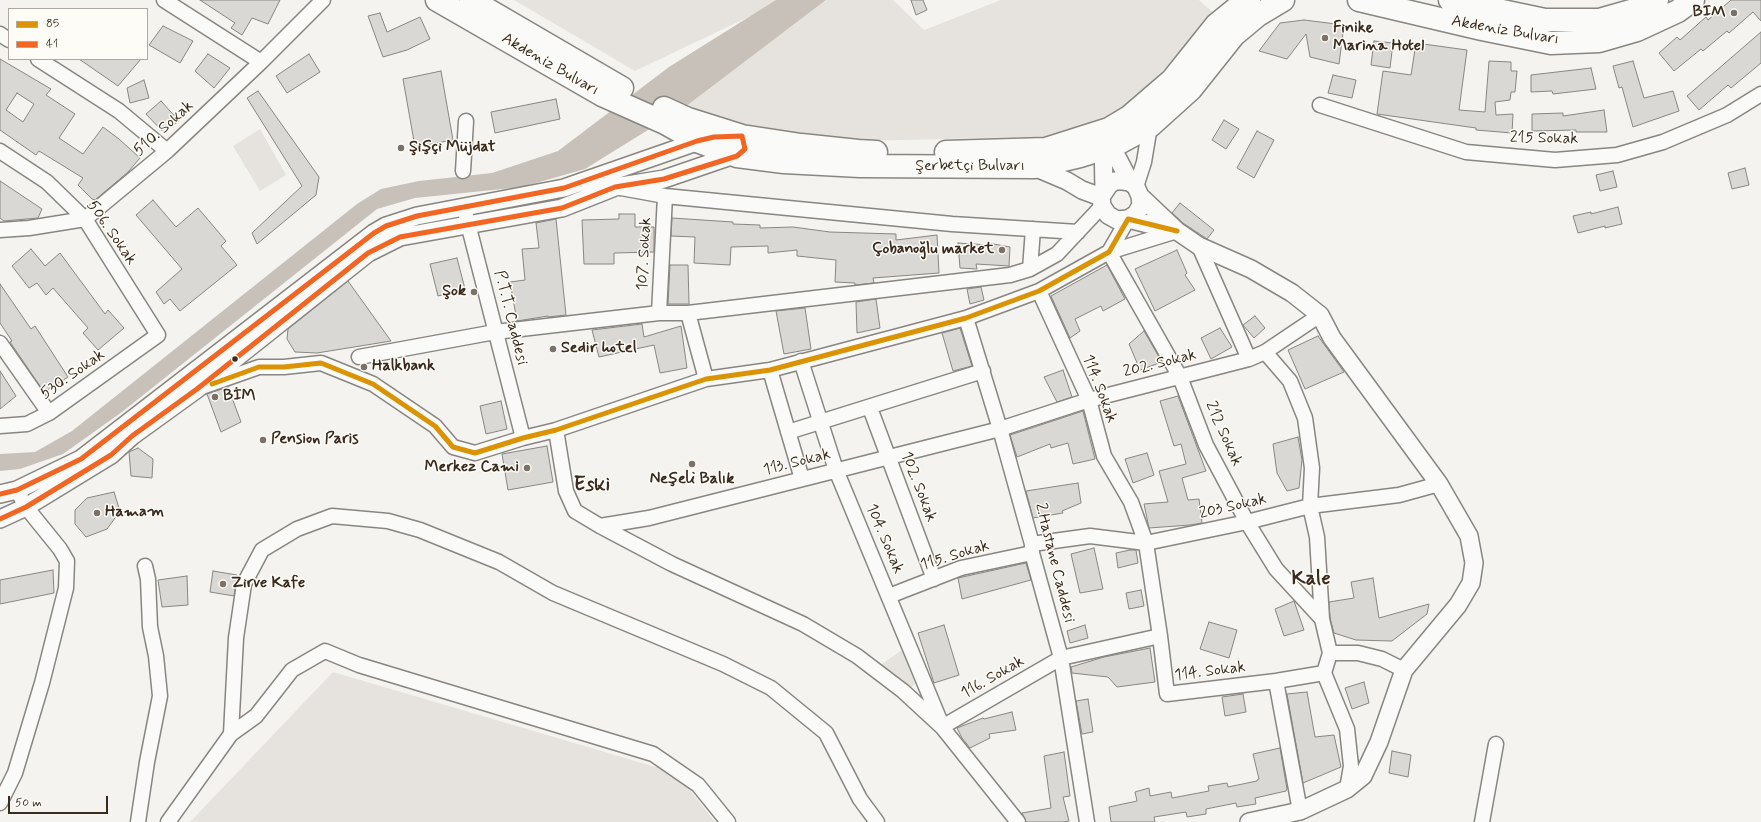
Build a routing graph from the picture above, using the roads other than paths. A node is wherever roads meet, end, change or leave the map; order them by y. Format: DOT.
graph roads {
  1 [pos="164,0"];
  2 [pos="323,0"];
  3 [pos="437,0"];
  4 [pos="471,0"];
  5 [pos="1249,0"];
  6 [pos="1283,0"];
  7 [pos="1359,0"];
  8 [pos="1450,0"];
  9 [pos="1657,0"];
  10 [pos="1693,0"];
  11 [pos="1225,30"];
  12 [pos="40,60"];
  13 [pos="261,62"];
  14 [pos="606,89"];
  15 [pos="1761,94"];
  16 [pos="1320,105"];
  17 [pos="672,119"];
  18 [pos="466,121"];
  19 [pos="1150,126"];
  20 [pos="697,141"];
  21 [pos="1106,142"];
  22 [pos="740,146"];
  23 [pos="0,151"];
  24 [pos="167,151"];
  25 [pos="1034,167"];
  26 [pos="464,171"];
  27 [pos="614,187"];
  28 [pos="1135,188"];
  29 [pos="665,196"];
  30 [pos="1102,198"];
  31 [pos="464,207"];
  32 [pos="85,219"];
  33 [pos="1128,219"];
  34 [pos="468,225"];
  35 [pos="1033,229"];
  36 [pos="0,230"];
  37 [pos="1177,231"];
  38 [pos="1078,232"];
  39 [pos="1198,246"];
  40 [pos="1109,252"];
  41 [pos="1030,269"];
  42 [pos="1039,291"];
  43 [pos="659,313"];
  44 [pos="688,313"];
  45 [pos="1320,315"];
  46 [pos="966,318"];
  47 [pos="495,332"];
  48 [pos="158,335"];
  49 [pos="0,343"];
  50 [pos="1265,352"];
  51 [pos="359,356"];
  52 [pos="1250,359"];
  53 [pos="801,361"];
  54 [pos="770,370"];
  55 [pos="983,372"];
  56 [pos="1180,377"];
  57 [pos="706,379"];
  58 [pos="197,389"];
  59 [pos="1089,400"];
  60 [pos="870,408"];
  61 [pos="49,413"];
  62 [pos="821,423"];
  63 [pos="0,426"];
  64 [pos="1000,429"];
  65 [pos="556,430"];
  66 [pos="788,432"];
  67 [pos="523,438"];
  68 [pos="888,457"];
  69 [pos="836,470"];
  70 [pos="802,479"];
  71 [pos="1439,484"];
  72 [pos="17,490"];
  73 [pos="0,494"];
  74 [pos="1310,506"];
  75 [pos="26,507"];
  76 [pos="0,519"];
  77 [pos="1247,522"];
  78 [pos="600,526"];
  79 [pos="1146,543"];
  80 [pos="1032,549"];
  81 [pos="145,566"];
  82 [pos="934,579"];
  83 [pos="889,596"];
  84 [pos="1322,619"];
  85 [pos="1160,636"];
  86 [pos="1330,653"];
  87 [pos="1061,658"];
  88 [pos="1404,670"];
  89 [pos="1324,673"];
  90 [pos="1276,682"];
  91 [pos="942,727"];
  92 [pos="232,734"];
  93 [pos="1496,744"];
  94 [pos="1347,789"];
  95 [pos="0,803"];
  96 [pos="1300,811"];
  97 [pos="138,822"];
  98 [pos="168,822"];
  99 [pos="728,822"];
  100 [pos="876,822"];
  101 [pos="1018,822"];
  102 [pos="1087,822"];
  103 [pos="1249,822"];
  104 [pos="1482,822"];
  1 -- 13 [label="street"];
  2 -- 13 [label="street, 510. Sokak"];
  3 -- 14 [label="highway, Akdeniz Bulvarı"];
  4 -- 14 [label="highway, Akdeniz Bulvarı"];
  5 -- 11 [label="highway"];
  6 -- 11 [label="highway"];
  7 -- 10 [label="highway, Akdeniz Bulvarı"];
  8 -- 9 [label="highway, Akdeniz Bulvarı"];
  11 -- 19 [label="highway, Şerbetçi Bulvarı"];
  11 -- 21 [label="highway, Şerbetçi Bulvarı"];
  12 -- 24 [label="street"];
  13 -- 24 [label="street, 510. Sokak"];
  14 -- 17 [label="highway, Akdeniz Bulvarı"];
  15 -- 16 [label="street, 215 Sokak"];
  17 -- 20 [label="highway, Şerbetçi Bulvarı"];
  17 -- 22 [label="highway, Şerbetçi Bulvarı"];
  18 -- 26 [label="street"];
  19 -- 21 [label="highway, Şerbetçi Bulvarı"];
  19 -- 28 [label="street"];
  20 -- 22 [label="highway, Şerbetçi Bulvarı"];
  20 -- 31 [label="street"];
  21 -- 22 [label="highway, Şerbetçi Bulvarı"];
  21 -- 25 [label="highway, Şerbetçi Bulvarı"];
  21 -- 28 [label="street"];
  21 -- 30 [label="street"];
  22 -- 25 [label="highway, Şerbetçi Bulvarı"];
  22 -- 27 [label="street"];
  23 -- 32 [label="street, 506. Sokak"];
  24 -- 32 [label="street, 510. Sokak"];
  25 -- 30 [label="street"];
  27 -- 29 [label="street"];
  27 -- 34 [label="street"];
  28 -- 30 [label="street"];
  28 -- 33 [label="street"];
  28 -- 37 [label="street"];
  29 -- 35 [label="street"];
  29 -- 43 [label="street, 107. Sokak"];
  30 -- 33 [label="street"];
  30 -- 38 [label="street"];
  31 -- 34 [label="street, P.T.T. Caddesi"];
  31 -- 72 [label="street"];
  32 -- 36 [label="street"];
  32 -- 48 [label="street, 506. Sokak"];
  33 -- 37 [label="street"];
  33 -- 40 [label="street"];
  34 -- 47 [label="street, P.T.T. Caddesi"];
  34 -- 58 [label="street"];
  35 -- 38 [label="street"];
  35 -- 41 [label="street"];
  37 -- 39 [label="street"];
  37 -- 40 [label="street"];
  38 -- 41 [label="street"];
  39 -- 45 [label="street"];
  39 -- 52 [label="street"];
  40 -- 42 [label="street"];
  40 -- 56 [label="street, 212 Sokak"];
  41 -- 44 [label="street"];
  42 -- 46 [label="street"];
  42 -- 59 [label="street, 114. Sokak"];
  43 -- 44 [label="street"];
  43 -- 47 [label="street"];
  44 -- 57 [label="street"];
  45 -- 50 [label="street, 202. Sokak"];
  45 -- 71 [label="street"];
  46 -- 53 [label="street"];
  46 -- 55 [label="street, 2.Hastane Caddesi"];
  47 -- 51 [label="street"];
  47 -- 67 [label="street, P.T.T. Caddesi"];
  48 -- 61 [label="street, 530. Sokak"];
  49 -- 61 [label="street"];
  50 -- 52 [label="street, 202. Sokak"];
  50 -- 74 [label="street"];
  52 -- 56 [label="street, 202. Sokak"];
  53 -- 54 [label="street"];
  53 -- 62 [label="street, 104. Sokak"];
  54 -- 57 [label="street"];
  54 -- 66 [label="street"];
  55 -- 60 [label="street"];
  55 -- 64 [label="street, 2.Hastane Caddesi"];
  56 -- 59 [label="street, 202. Sokak"];
  56 -- 77 [label="street, 212 Sokak"];
  57 -- 65 [label="street"];
  58 -- 67 [label="street"];
  58 -- 75 [label="street"];
  59 -- 64 [label="street, 202. Sokak"];
  59 -- 79 [label="street, 114. Sokak"];
  60 -- 62 [label="street"];
  60 -- 68 [label="street, 102. Sokak"];
  61 -- 63 [label="street, 530. Sokak"];
  62 -- 66 [label="street"];
  62 -- 69 [label="street, 104. Sokak"];
  64 -- 68 [label="street, 113. Sokak"];
  64 -- 80 [label="street, 2.Hastane Caddesi"];
  65 -- 67 [label="street"];
  65 -- 78 [label="street"];
  66 -- 70 [label="street"];
  68 -- 69 [label="street, 113. Sokak"];
  68 -- 82 [label="street, 102. Sokak"];
  69 -- 70 [label="street, 113. Sokak"];
  69 -- 83 [label="street, 104. Sokak"];
  70 -- 78 [label="street, 113. Sokak"];
  71 -- 74 [label="street, 203 Sokak"];
  71 -- 88 [label="street"];
  72 -- 73 [label="street"];
  72 -- 75 [label="street"];
  74 -- 77 [label="street, 203 Sokak"];
  74 -- 84 [label="street"];
  75 -- 76 [label="street"];
  75 -- 95 [label="street"];
  77 -- 79 [label="street, 203 Sokak"];
  77 -- 84 [label="street, 212 Sokak"];
  78 -- 91 [label="street"];
  79 -- 80 [label="street, 203 Sokak"];
  79 -- 85 [label="street, 114. Sokak"];
  80 -- 82 [label="street, 115. Sokak"];
  80 -- 87 [label="street, 2.Hastane Caddesi"];
  81 -- 97 [label="street"];
  82 -- 83 [label="street, 115. Sokak"];
  83 -- 91 [label="street, 104. Sokak"];
  84 -- 86 [label="street"];
  85 -- 87 [label="street, 116. Sokak"];
  85 -- 90 [label="street, 114. Sokak"];
  86 -- 88 [label="street"];
  86 -- 89 [label="street"];
  87 -- 91 [label="street, 116. Sokak"];
  87 -- 102 [label="street, 2.Hastane Caddesi"];
  88 -- 94 [label="street"];
  89 -- 90 [label="street, 114. Sokak"];
  89 -- 94 [label="street"];
  90 -- 96 [label="street"];
  91 -- 101 [label="street"];
  92 -- 98 [label="street"];
  92 -- 99 [label="street"];
  92 -- 100 [label="street"];
  93 -- 104 [label="street"];
  94 -- 96 [label="street"];
  96 -- 103 [label="street"];
}
